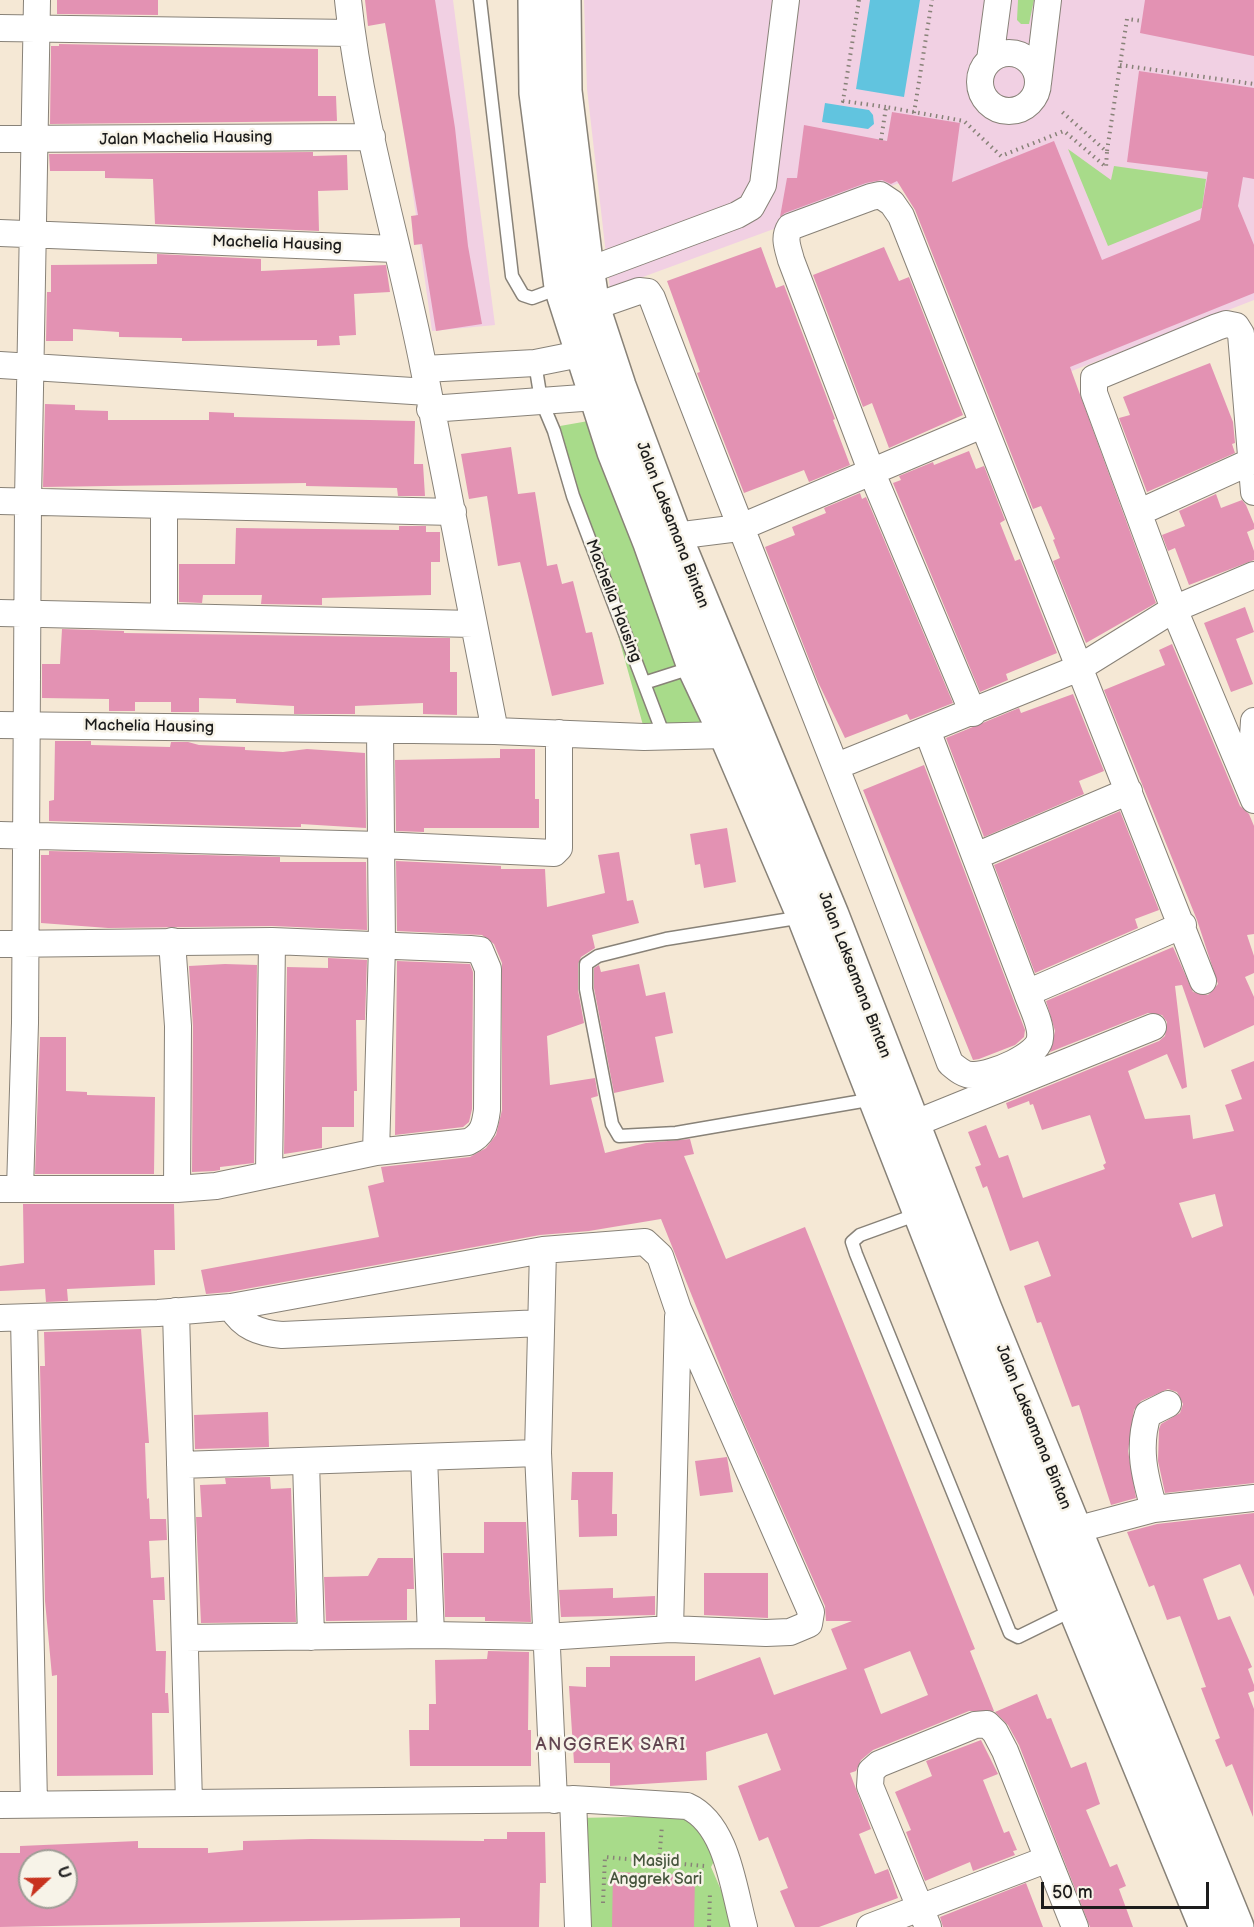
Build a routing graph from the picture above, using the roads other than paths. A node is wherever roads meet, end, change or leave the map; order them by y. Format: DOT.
graph roads {
  1 [pos="37,0"];
  2 [pos="348,0"];
  3 [pos="480,0"];
  4 [pos="535,0"];
  5 [pos="564,0"];
  6 [pos="786,0"];
  7 [pos="998,0"];
  8 [pos="1048,0"];
  9 [pos="1065,0"];
  10 [pos="1071,0"];
  11 [pos="0,28"];
  12 [pos="36,29"];
  13 [pos="351,33"];
  14 [pos="990,60"];
  15 [pos="1038,83"];
  16 [pos="550,92"];
  17 [pos="372,137"];
  18 [pos="0,139"];
  19 [pos="35,140"];
  20 [pos="0,233"];
  21 [pos="34,234"];
  22 [pos="395,249"];
  23 [pos="574,279"];
  24 [pos="593,307"];
  25 [pos="580,354"];
  26 [pos="535,363"];
  27 [pos="0,365"];
  28 [pos="31,365"];
  29 [pos="427,390"];
  30 [pos="596,397"];
  31 [pos="541,400"];
  32 [pos="982,425"];
  33 [pos="1250,462"];
  34 [pos="872,473"];
  35 [pos="1254,492"];
  36 [pos="0,501"];
  37 [pos="28,501"];
  38 [pos="164,505"];
  39 [pos="453,512"];
  40 [pos="1140,512"];
  41 [pos="739,528"];
  42 [pos="675,536"];
  43 [pos="1254,575"];
  44 [pos="1174,609"];
  45 [pos="0,612"];
  46 [pos="27,613"];
  47 [pos="164,615"];
  48 [pos="473,624"];
  49 [pos="694,667"];
  50 [pos="1078,669"];
  51 [pos="644,683"];
  52 [pos="973,713"];
  53 [pos="1254,721"];
  54 [pos="0,725"];
  55 [pos="27,726"];
  56 [pos="380,730"];
  57 [pos="927,730"];
  58 [pos="495,731"];
  59 [pos="559,733"];
  60 [pos="726,735"];
  61 [pos="664,736"];
  62 [pos="837,766"];
  63 [pos="1129,791"];
  64 [pos="1252,795"];
  65 [pos="0,835"];
  66 [pos="26,836"];
  67 [pos="380,845"];
  68 [pos="976,856"];
  69 [pos="804,917"];
  70 [pos="1183,925"];
  71 [pos="172,940"];
  72 [pos="272,941"];
  73 [pos="26,943"];
  74 [pos="0,944"];
  75 [pos="382,946"];
  76 [pos="1203,981"];
  77 [pos="1027,993"];
  78 [pos="1153,1027"];
  79 [pos="875,1098"];
  80 [pos="911,1125"];
  81 [pos="376,1152"];
  82 [pos="269,1174"];
  83 [pos="10,1189"];
  84 [pos="177,1189"];
  85 [pos="919,1214"];
  86 [pos="543,1250"];
  87 [pos="231,1307"];
  88 [pos="678,1309"];
  89 [pos="176,1311"];
  90 [pos="972,1313"];
  91 [pos="12,1318"];
  92 [pos="541,1323"];
  93 [pos="1168,1404"];
  94 [pos="538,1454"];
  95 [pos="424,1457"];
  96 [pos="306,1461"];
  97 [pos="180,1465"];
  98 [pos="1254,1498"];
  99 [pos="1154,1509"];
  100 [pos="1075,1530"];
  101 [pos="1075,1609"];
  102 [pos="670,1629"];
  103 [pos="431,1635"];
  104 [pos="311,1637"];
  105 [pos="546,1637"];
  106 [pos="185,1638"];
  107 [pos="563,1800"];
  108 [pos="34,1803"];
  109 [pos="189,1803"];
  110 [pos="0,1805"];
  111 [pos="1048,1859"];
  112 [pos="924,1918"];
  113 [pos="578,1927"];
  114 [pos="744,1927"];
  115 [pos="870,1927"];
  116 [pos="1076,1927"];
  117 [pos="1206,1927"];
  118 [pos="1237,1927"];
  1 -- 12 [label="street"];
  2 -- 13 [label="street"];
  3 -- 23 [label="lane"];
  4 -- 16 [label="main road, Jalan Laksamana Bintan"];
  5 -- 16 [label="main road, Jalan Laksamana Bintan"];
  6 -- 23 [label="street"];
  7 -- 14 [label="street"];
  8 -- 15 [label="street"];
  9 -- 10 [label="street"];
  11 -- 12 [label="street"];
  12 -- 13 [label="street"];
  12 -- 19 [label="street"];
  13 -- 17 [label="street"];
  14 -- 15 [label="street"];
  14 -- 15 [label="street"];
  16 -- 23 [label="main road, Jalan Laksamana Bintan"];
  17 -- 19 [label="street, Jalan Machelia Hausing"];
  17 -- 22 [label="street"];
  18 -- 19 [label="street, Jalan Machelia Hausing"];
  19 -- 21 [label="street"];
  20 -- 21 [label="street, Machelia Hausing"];
  21 -- 22 [label="street, Machelia Hausing"];
  21 -- 28 [label="street"];
  22 -- 29 [label="street"];
  23 -- 24 [label="main road, Jalan Laksamana Bintan"];
  23 -- 25 [label="main road, Jalan Laksamana Bintan"];
  24 -- 41 [label="street"];
  24 -- 42 [label="main road, Jalan Laksamana Bintan"];
  25 -- 26 [label="street"];
  25 -- 30 [label="main road, Jalan Laksamana Bintan"];
  26 -- 29 [label="street"];
  26 -- 31 [label="lane, Machelia Hausing"];
  27 -- 28 [label="street"];
  28 -- 29 [label="street"];
  28 -- 37 [label="street"];
  29 -- 31 [label="street"];
  29 -- 39 [label="street"];
  30 -- 31 [label="street"];
  30 -- 49 [label="main road, Jalan Laksamana Bintan"];
  31 -- 51 [label="lane, Machelia Hausing"];
  32 -- 34 [label="street"];
  32 -- 34 [label="street"];
  32 -- 50 [label="street"];
  33 -- 35 [label="street"];
  33 -- 40 [label="street"];
  33 -- 40 [label="street"];
  34 -- 41 [label="street"];
  34 -- 52 [label="street"];
  36 -- 37 [label="street"];
  37 -- 38 [label="street"];
  37 -- 46 [label="street"];
  38 -- 39 [label="street"];
  38 -- 47 [label="street"];
  39 -- 48 [label="street"];
  40 -- 44 [label="street"];
  41 -- 42 [label="street"];
  41 -- 62 [label="street"];
  42 -- 80 [label="main road, Jalan Laksamana Bintan"];
  43 -- 44 [label="street"];
  44 -- 50 [label="street"];
  44 -- 64 [label="street"];
  45 -- 46 [label="street"];
  46 -- 47 [label="street"];
  46 -- 55 [label="street"];
  47 -- 48 [label="street"];
  48 -- 58 [label="street"];
  49 -- 51 [label="lane"];
  49 -- 60 [label="main road, Jalan Laksamana Bintan"];
  50 -- 52 [label="street"];
  50 -- 63 [label="street"];
  51 -- 61 [label="lane, Machelia Hausing"];
  52 -- 57 [label="street"];
  53 -- 64 [label="street"];
  54 -- 55 [label="street, Machelia Hausing"];
  55 -- 56 [label="street, Machelia Hausing"];
  55 -- 66 [label="street"];
  56 -- 58 [label="street, Machelia Hausing"];
  56 -- 67 [label="street"];
  57 -- 62 [label="street"];
  57 -- 68 [label="street"];
  58 -- 59 [label="street, Machelia Hausing"];
  59 -- 61 [label="street, Machelia Hausing"];
  59 -- 67 [label="street"];
  60 -- 61 [label="street, Machelia Hausing"];
  60 -- 69 [label="main road, Jalan Laksamana Bintan"];
  62 -- 77 [label="street"];
  63 -- 68 [label="street"];
  63 -- 70 [label="street"];
  65 -- 66 [label="street"];
  66 -- 67 [label="street"];
  66 -- 73 [label="street"];
  67 -- 75 [label="street"];
  68 -- 77 [label="street"];
  69 -- 79 [label="main road, Jalan Laksamana Bintan"];
  69 -- 79 [label="lane"];
  70 -- 76 [label="street"];
  70 -- 77 [label="street"];
  71 -- 72 [label="street"];
  71 -- 73 [label="street"];
  71 -- 84 [label="street"];
  72 -- 75 [label="street"];
  72 -- 82 [label="street"];
  73 -- 74 [label="street"];
  73 -- 83 [label="street"];
  75 -- 81 [label="street"];
  75 -- 81 [label="street"];
  78 -- 80 [label="street"];
  79 -- 85 [label="main road, Jalan Laksamana Bintan"];
  80 -- 90 [label="main road, Jalan Laksamana Bintan"];
  81 -- 82 [label="street"];
  82 -- 84 [label="street"];
  83 -- 84 [label="street"];
  85 -- 90 [label="main road, Jalan Laksamana Bintan"];
  85 -- 101 [label="lane"];
  86 -- 87 [label="street"];
  86 -- 88 [label="street"];
  86 -- 92 [label="street"];
  87 -- 89 [label="street"];
  87 -- 92 [label="street"];
  88 -- 102 [label="street"];
  88 -- 102 [label="street"];
  89 -- 91 [label="street"];
  89 -- 97 [label="street"];
  90 -- 100 [label="main road, Jalan Laksamana Bintan"];
  90 -- 101 [label="main road, Jalan Laksamana Bintan"];
  91 -- 108 [label="street"];
  92 -- 94 [label="street"];
  93 -- 99 [label="street"];
  94 -- 95 [label="street"];
  94 -- 105 [label="street"];
  95 -- 96 [label="street"];
  95 -- 103 [label="street"];
  96 -- 97 [label="street"];
  96 -- 104 [label="street"];
  97 -- 106 [label="street"];
  98 -- 99 [label="street"];
  99 -- 100 [label="street"];
  100 -- 118 [label="main road, Jalan Laksamana Bintan"];
  101 -- 117 [label="main road, Jalan Laksamana Bintan"];
  102 -- 105 [label="street"];
  103 -- 104 [label="street"];
  103 -- 105 [label="street"];
  104 -- 106 [label="street"];
  105 -- 107 [label="street"];
  106 -- 109 [label="street"];
  107 -- 109 [label="street"];
  107 -- 113 [label="street"];
  107 -- 114 [label="street"];
  108 -- 109 [label="street"];
  108 -- 110 [label="street"];
  111 -- 112 [label="street"];
  111 -- 112 [label="street"];
  111 -- 116 [label="street"];
  112 -- 115 [label="street"];
}
